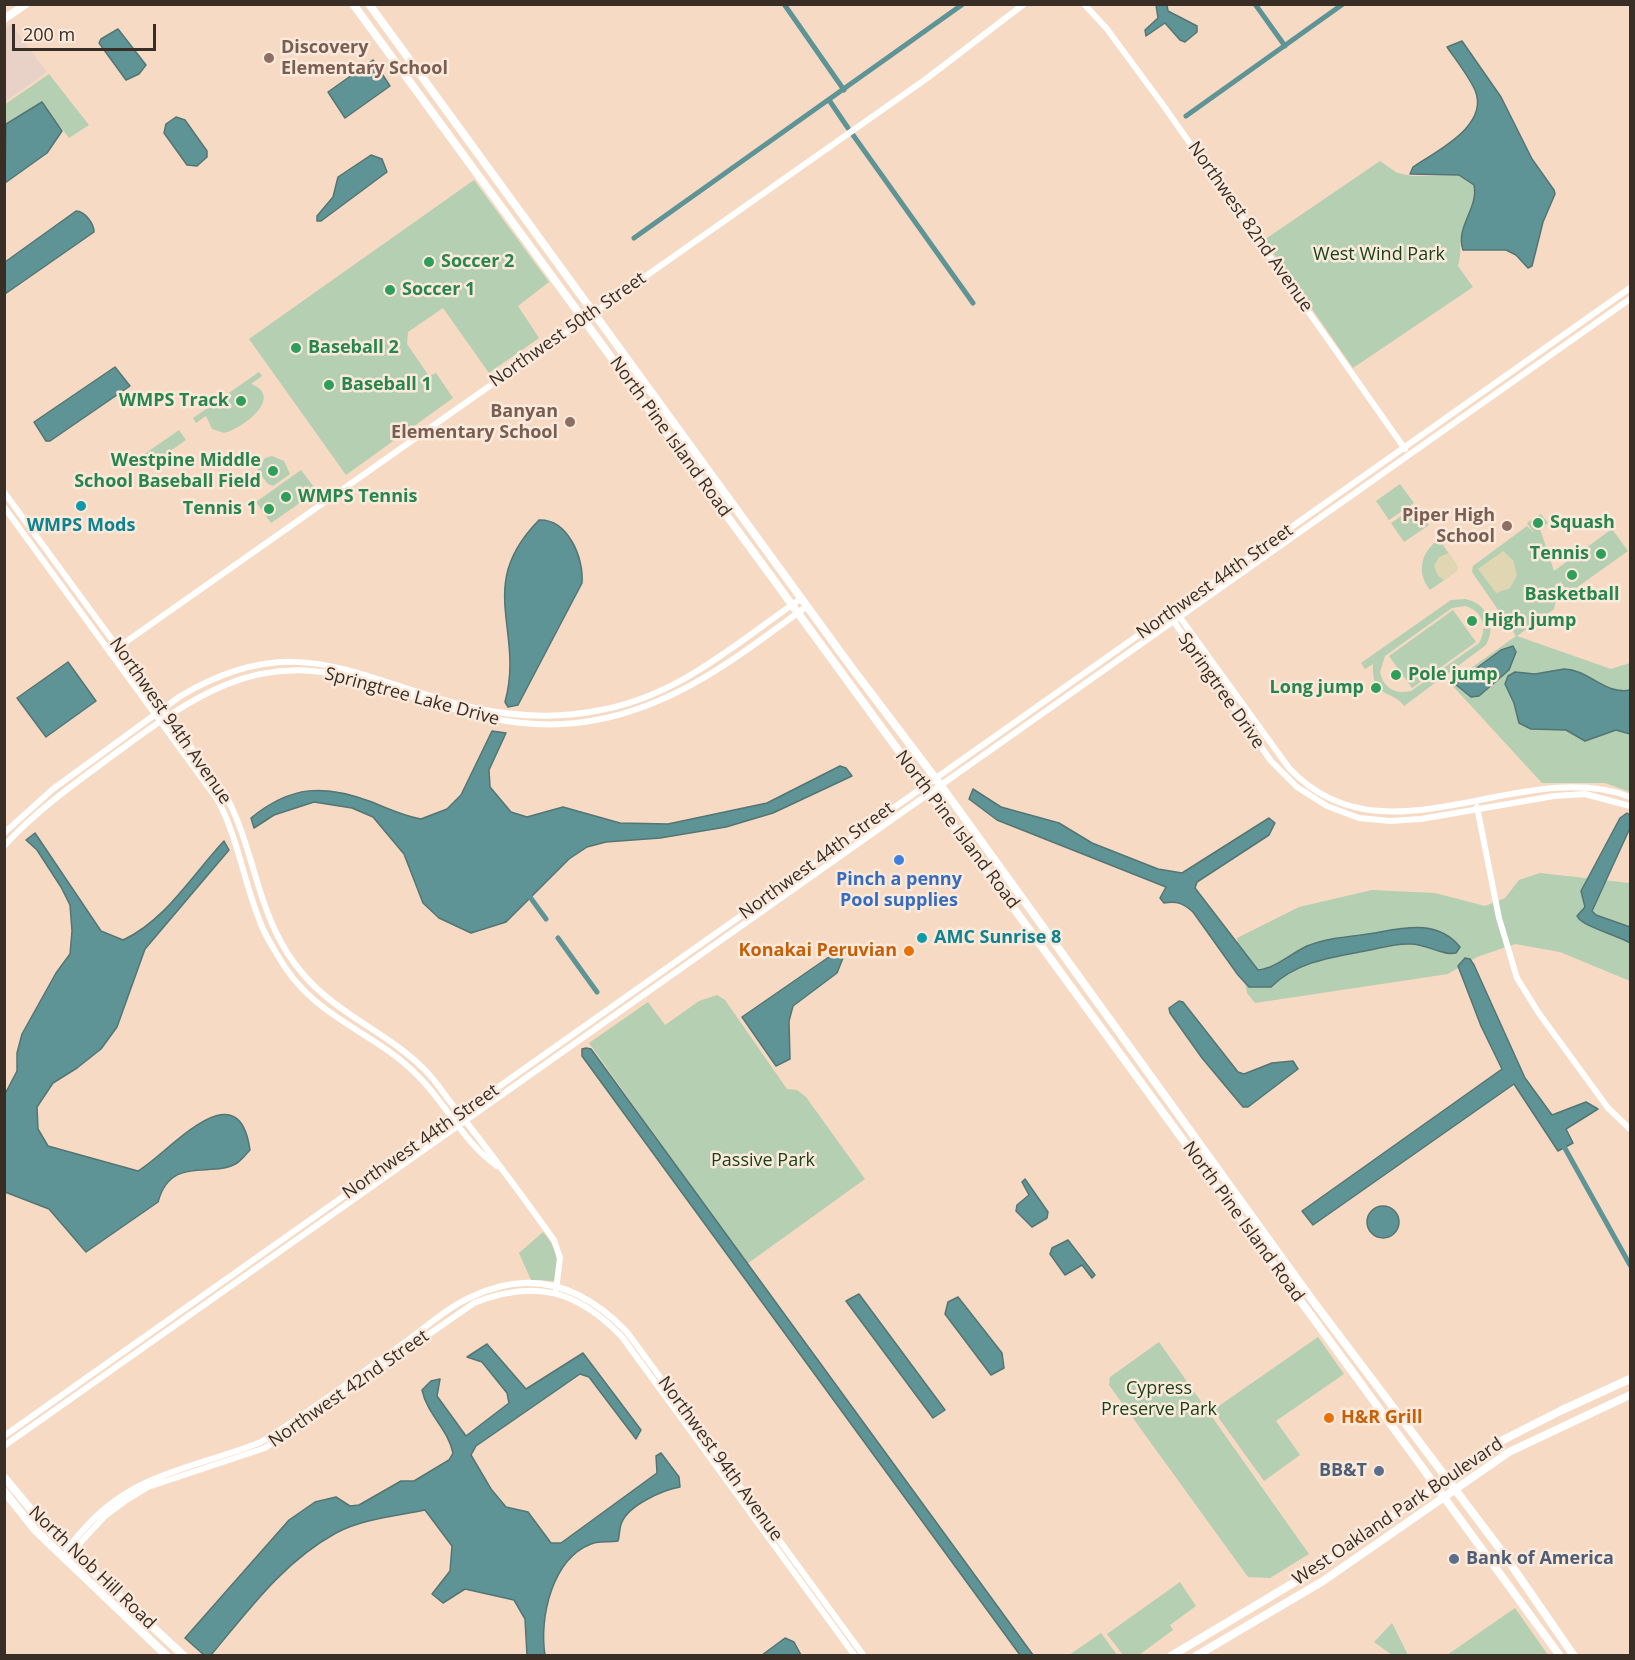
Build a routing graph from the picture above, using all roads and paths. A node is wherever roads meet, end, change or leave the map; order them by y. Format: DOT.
graph roads {
  1 [pos="26,4"];
  2 [pos="353,4"];
  3 [pos="369,4"];
  4 [pos="1024,4"];
  5 [pos="1084,4"];
  6 [pos="4,19"];
  7 [pos="1630,288"];
  8 [pos="1630,299"];
  9 [pos="592,312"];
  10 [pos="584,318"];
  11 [pos="653,415"];
  12 [pos="673,422"];
  13 [pos="1404,448"];
  14 [pos="1410,454"];
  15 [pos="4,492"];
  16 [pos="4,507"];
  17 [pos="1270,543"];
  18 [pos="1275,550"];
  19 [pos="802,598"];
  20 [pos="793,604"];
  21 [pos="807,606"];
  22 [pos="799,612"];
  23 [pos="1170,613"];
  24 [pos="1180,617"];
  25 [pos="1173,622"];
  26 [pos="118,647"];
  27 [pos="110,653"];
  28 [pos="838,668"];
  29 [pos="163,708"];
  30 [pos="883,709"];
  31 [pos="155,714"];
  32 [pos="168,716"];
  33 [pos="160,721"];
  34 [pos="935,778"];
  35 [pos="924,785"];
  36 [pos="942,787"];
  37 [pos="931,795"];
  38 [pos="1630,797"];
  39 [pos="1475,800"];
  40 [pos="1630,806"];
  41 [pos="1477,809"];
  42 [pos="4,832"];
  43 [pos="4,846"];
  44 [pos="460,1114"];
  45 [pos="452,1120"];
  46 [pos="466,1120"];
  47 [pos="458,1127"];
  48 [pos="1630,1129"];
  49 [pos="502,1170"];
  50 [pos="556,1289"];
  51 [pos="1630,1379"];
  52 [pos="1630,1395"];
  53 [pos="4,1436"];
  54 [pos="4,1446"];
  55 [pos="4,1477"];
  56 [pos="1445,1478"];
  57 [pos="1435,1486"];
  58 [pos="1453,1489"];
  59 [pos="4,1491"];
  60 [pos="1443,1497"];
  61 [pos="70,1551"];
  62 [pos="64,1559"];
  63 [pos="167,1656"];
  64 [pos="184,1656"];
  65 [pos="855,1656"];
  66 [pos="864,1656"];
  67 [pos="1171,1656"];
  68 [pos="1196,1656"];
  69 [pos="1560,1656"];
  70 [pos="1575,1656"];
  1 -- 6 [label="main road"];
  2 -- 10 [label="main road, North Pine Island Road"];
  3 -- 9 [label="main road, North Pine Island Road"];
  4 -- 9 [label="street, Northwest 50th Street"];
  5 -- 13 [label="street, Northwest 82nd Avenue"];
  7 -- 13 [label="street, Northwest 44th Street"];
  8 -- 14 [label="street, Northwest 44th Street"];
  9 -- 10 [label="street, Northwest 50th Street"];
  9 -- 12 [label="main road, North Pine Island Road"];
  10 -- 11 [label="main road, North Pine Island Road"];
  10 -- 26 [label="street, Northwest 50th Street"];
  11 -- 12 [label="main road"];
  11 -- 20 [label="main road, North Pine Island Road"];
  12 -- 19 [label="main road, North Pine Island Road"];
  13 -- 14 [label="street, Northwest 82nd Avenue"];
  13 -- 17 [label="street, Northwest 44th Street"];
  14 -- 18 [label="street, Northwest 44th Street"];
  15 -- 26 [label="street, Northwest 94th Avenue"];
  16 -- 27 [label="street, Northwest 94th Avenue"];
  17 -- 18 [label="street"];
  17 -- 23 [label="street, Northwest 44th Street"];
  18 -- 24 [label="street, Northwest 44th Street"];
  19 -- 20 [label="street, Springtree Lake Drive"];
  19 -- 21 [label="main road, North Pine Island Road"];
  20 -- 22 [label="main road, North Pine Island Road"];
  20 -- 29 [label="street, Springtree Lake Drive"];
  21 -- 22 [label="street, Springtree Lake Drive"];
  21 -- 30 [label="main road, North Pine Island Road"];
  22 -- 28 [label="main road, North Pine Island Road"];
  22 -- 32 [label="street, Springtree Lake Drive"];
  23 -- 24 [label="street, Springtree Drive"];
  23 -- 25 [label="street, Springtree Drive"];
  23 -- 34 [label="street, Northwest 44th Street"];
  24 -- 25 [label="street, Northwest 44th Street"];
  24 -- 39 [label="street, Springtree Drive"];
  25 -- 36 [label="street, Northwest 44th Street"];
  25 -- 41 [label="street, Springtree Drive"];
  26 -- 27 [label="street, Northwest 50th Street"];
  26 -- 29 [label="street, Northwest 94th Avenue"];
  27 -- 31 [label="street, Northwest 94th Avenue"];
  28 -- 30 [label="main road"];
  28 -- 35 [label="main road, North Pine Island Road"];
  29 -- 31 [label="street, Springtree Lake Drive"];
  29 -- 32 [label="street, Northwest 94th Avenue"];
  30 -- 34 [label="main road, North Pine Island Road"];
  31 -- 33 [label="street, Northwest 94th Avenue"];
  31 -- 42 [label="street, Springtree Lake Drive"];
  32 -- 33 [label="street, Springtree Lake Drive"];
  32 -- 44 [label="street, Northwest 94th Avenue"];
  33 -- 43 [label="street, Springtree Lake Drive"];
  33 -- 45 [label="street, Northwest 94th Avenue"];
  34 -- 35 [label="street, Northwest 44th Street"];
  34 -- 36 [label="main road, North Pine Island Road"];
  35 -- 37 [label="main road, North Pine Island Road"];
  35 -- 44 [label="street, Northwest 44th Street"];
  36 -- 37 [label="street, Northwest 44th Street"];
  36 -- 56 [label="main road, North Pine Island Road"];
  37 -- 46 [label="street, Northwest 44th Street"];
  37 -- 57 [label="main road, North Pine Island Road"];
  38 -- 39 [label="street, Springtree Drive"];
  39 -- 41 [label="street"];
  40 -- 41 [label="street, Springtree Drive"];
  41 -- 48 [label="street"];
  44 -- 45 [label="street, Northwest 44th Street"];
  44 -- 46 [label="street, Northwest 94th Avenue"];
  45 -- 47 [label="street, Northwest 94th Avenue"];
  45 -- 53 [label="street, Northwest 44th Street"];
  46 -- 47 [label="street, Northwest 44th Street"];
  46 -- 49 [label="street, Northwest 94th Avenue"];
  47 -- 49 [label="street, Northwest 94th Avenue"];
  47 -- 54 [label="street, Northwest 44th Street"];
  49 -- 50 [label="street, Northwest 94th Avenue"];
  50 -- 61 [label="street, Northwest 42nd Street"];
  50 -- 65 [label="street, Northwest 94th Avenue"];
  50 -- 66 [label="street, Northwest 94th Avenue"];
  51 -- 56 [label="main road, West Oakland Park Boulevard"];
  52 -- 58 [label="main road, West Oakland Park Boulevard"];
  55 -- 61 [label="main road, North Nob Hill Road"];
  56 -- 57 [label="main road, West Oakland Park Boulevard"];
  56 -- 58 [label="main road, North Pine Island Road"];
  57 -- 60 [label="main road, North Pine Island Road"];
  57 -- 67 [label="main road, West Oakland Park Boulevard"];
  58 -- 60 [label="main road, West Oakland Park Boulevard"];
  58 -- 70 [label="main road, North Pine Island Road"];
  59 -- 62 [label="main road, North Nob Hill Road"];
  60 -- 68 [label="main road, West Oakland Park Boulevard"];
  60 -- 69 [label="main road, North Pine Island Road"];
  61 -- 62 [label="street, Northwest 42nd Street"];
  61 -- 64 [label="main road, North Nob Hill Road"];
  62 -- 63 [label="main road, North Nob Hill Road"];
}
